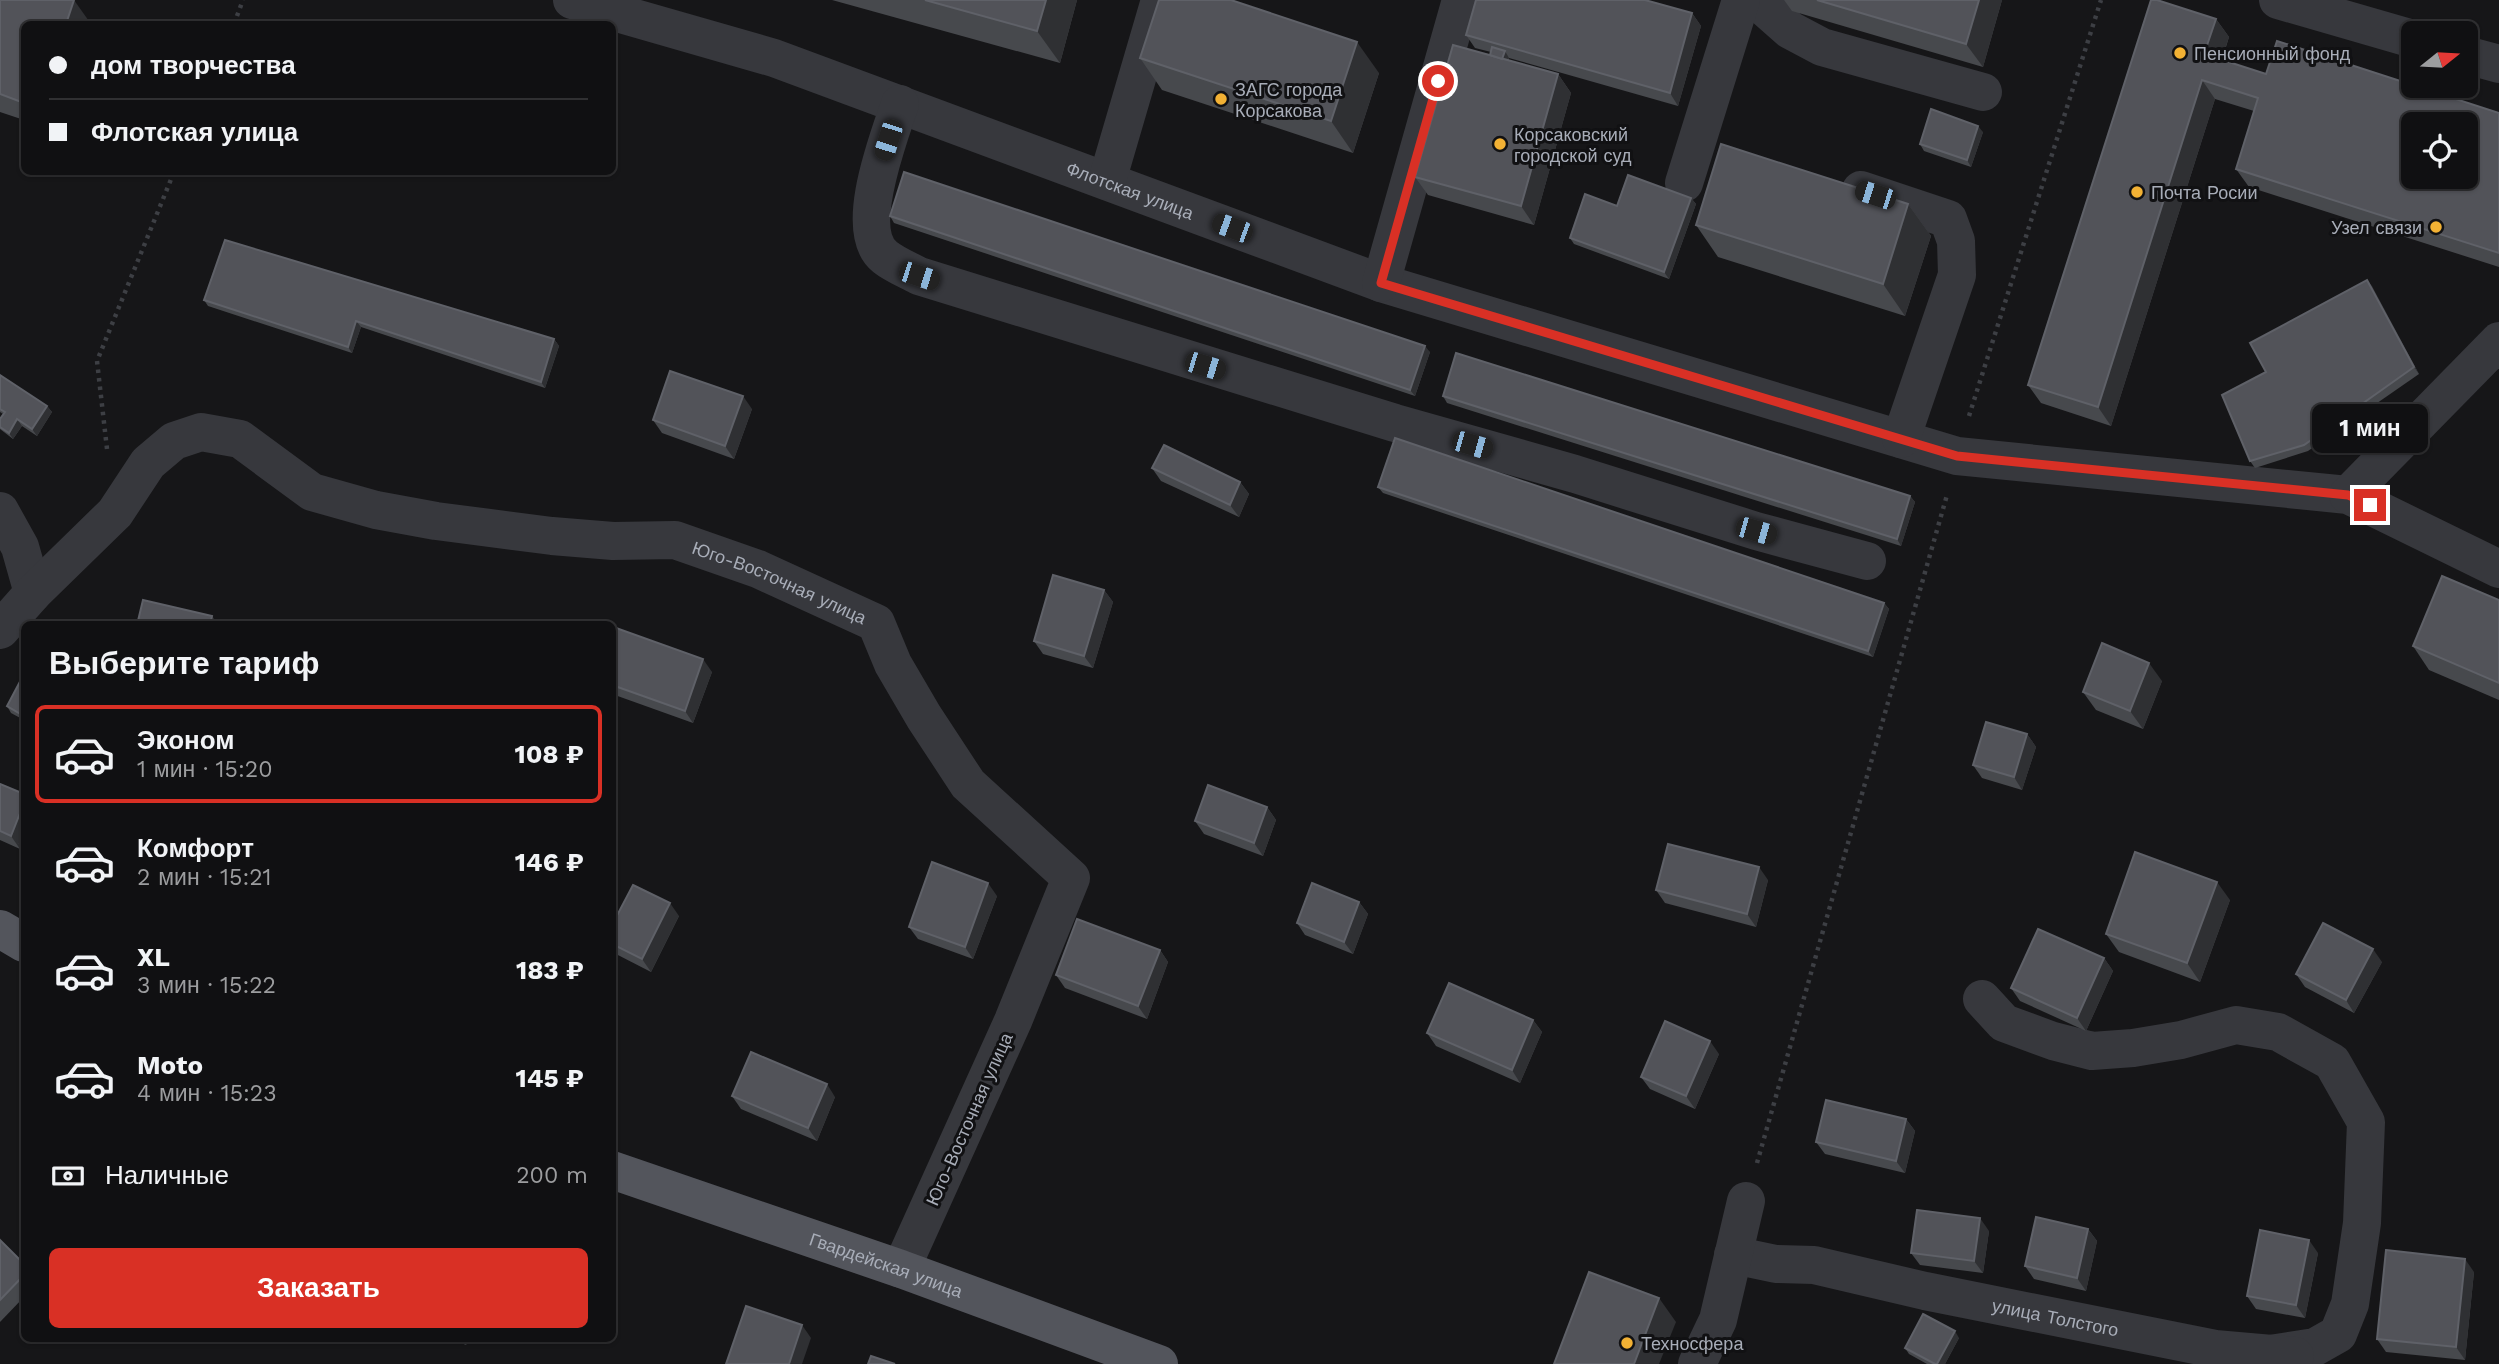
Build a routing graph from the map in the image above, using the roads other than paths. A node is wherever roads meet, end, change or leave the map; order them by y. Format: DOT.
graph roads {
  1 [pos="572,0"];
  2 [pos="1160,0"];
  3 [pos="1461,0"];
  4 [pos="1741,0"];
  5 [pos="1756,0"];
  6 [pos="2278,0"];
  7 [pos="2401,36"];
  8 [pos="2478,58"];
  9 [pos="2499,64"];
  10 [pos="1983,92"];
  11 [pos="900,104"];
  12 [pos="1831,180"];
  13 [pos="1107,181"];
  14 [pos="1684,183"];
  15 [pos="1381,283"];
  16 [pos="2499,341"];
  17 [pos="1901,439"];
  18 [pos="2348,495"];
  19 [pos="0,511"];
  20 [pos="1867,561"];
  21 [pos="2499,569"];
  22 [pos="33,593"];
  23 [pos="0,630"];
  24 [pos="0,929"];
  25 [pos="21,941"];
  26 [pos="1982,999"];
  27 [pos="616,1171"];
  28 [pos="1746,1201"];
  29 [pos="1733,1255"];
  30 [pos="901,1269"];
  31 [pos="2270,1354"];
  32 [pos="1158,1364"];
  33 [pos="1697,1364"];
  34 [pos="2338,1364"];
  1 -- 11 [label="street, Флотская улица"];
  2 -- 13 [label="street"];
  3 -- 15 [label="street"];
  4 -- 14 [label="street"];
  5 -- 10 [label="street"];
  6 -- 7 [label="street"];
  8 -- 9 [label="street"];
  11 -- 13 [label="street, Флотская улица"];
  11 -- 20 [label="street"];
  12 -- 17 [label="street"];
  13 -- 15 [label="street, Флотская улица"];
  15 -- 17 [label="street, Флотская улица"];
  16 -- 18 [label="street"];
  17 -- 18 [label="street, Флотская улица"];
  18 -- 21 [label="street, Флотская улица"];
  19 -- 22 [label="street"];
  22 -- 23 [label="street"];
  22 -- 30 [label="street, Юго-Восточная улица"];
  24 -- 25 [label="main road"];
  26 -- 31 [label="street"];
  27 -- 30 [label="main road, Гвардейская улица"];
  28 -- 29 [label="street"];
  29 -- 31 [label="street, улица Толстого"];
  29 -- 33 [label="street"];
  30 -- 32 [label="main road, Гвардейская улица"];
  31 -- 34 [label="street, улица Толстого"];
}
